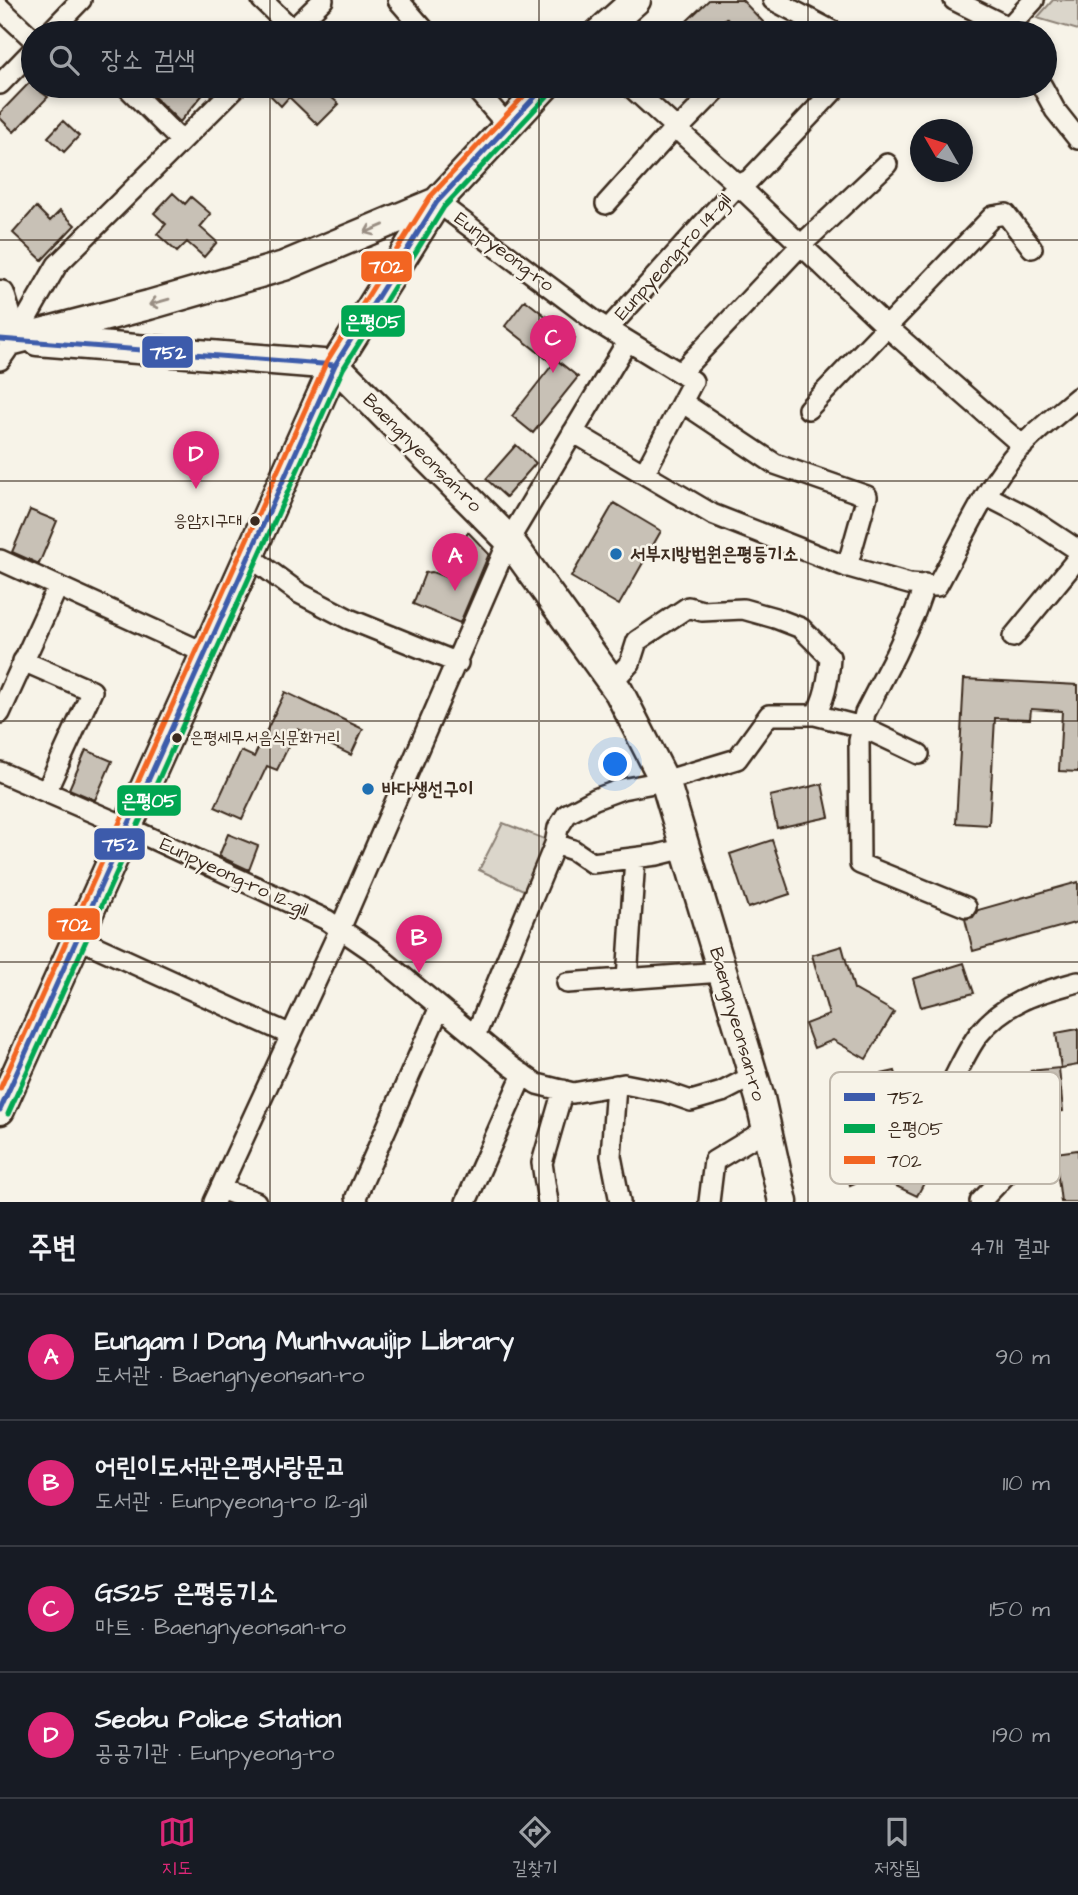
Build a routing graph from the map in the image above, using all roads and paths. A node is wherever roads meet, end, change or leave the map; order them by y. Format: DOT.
graph roads {
  1 [pos="82,0"];
  2 [pos="262,0"];
  3 [pos="323,0"];
  4 [pos="398,0"];
  5 [pos="636,0"];
  6 [pos="773,0"];
  7 [pos="954,0"];
  8 [pos="1034,0"];
  9 [pos="0,8"];
  10 [pos="67,21"];
  11 [pos="281,21"];
  12 [pos="302,21"];
  13 [pos="416,21"];
  14 [pos="612,21"];
  15 [pos="812,21"];
  16 [pos="997,21"];
  17 [pos="1021,21"];
  18 [pos="21,28"];
  19 [pos="21,62"];
  20 [pos="0,83"];
  21 [pos="138,98"];
  22 [pos="225,98"];
  23 [pos="484,98"];
  24 [pos="534,98"];
  25 [pos="643,98"];
  26 [pos="708,98"];
  27 [pos="827,98"];
  28 [pos="1048,98"];
  29 [pos="508,126"];
  30 [pos="678,129"];
  31 [pos="1078,139"];
  32 [pos="181,141"];
  33 [pos="887,164"];
  34 [pos="738,185"];
  35 [pos="437,202"];
  36 [pos="606,204"];
  37 [pos="801,245"];
  38 [pos="1032,248"];
  39 [pos="0,295"];
  40 [pos="886,326"];
  41 [pos="608,329"];
  42 [pos="627,342"];
  43 [pos="5,346"];
  44 [pos="335,365"];
  45 [pos="680,373"];
  46 [pos="1078,397"];
  47 [pos="682,402"];
  48 [pos="808,409"];
  49 [pos="573,432"];
  50 [pos="1023,446"];
  51 [pos="644,474"];
  52 [pos="986,495"];
  53 [pos="509,540"];
  54 [pos="1078,550"];
  55 [pos="249,556"];
  56 [pos="1078,558"];
  57 [pos="0,560"];
  58 [pos="847,566"];
  59 [pos="925,584"];
  60 [pos="58,586"];
  61 [pos="1013,637"];
  62 [pos="205,653"];
  63 [pos="23,661"];
  64 [pos="458,663"];
  65 [pos="612,682"];
  66 [pos="0,713"];
  67 [pos="815,715"];
  68 [pos="862,727"];
  69 [pos="919,754"];
  70 [pos="0,772"];
  71 [pos="664,781"];
  72 [pos="46,792"];
  73 [pos="127,827"];
  74 [pos="555,844"];
  75 [pos="685,848"];
  76 [pos="635,858"];
  77 [pos="966,907"];
  78 [pos="340,929"];
  79 [pos="77,938"];
  80 [pos="722,972"];
  81 [pos="627,979"];
  82 [pos="1078,982"];
  83 [pos="567,983"];
  84 [pos="440,1007"];
  85 [pos="291,1035"];
  86 [pos="475,1036"];
  87 [pos="958,1072"];
  88 [pos="523,1074"];
  89 [pos="753,1076"];
  90 [pos="616,1085"];
  91 [pos="563,1090"];
  92 [pos="0,1110"];
  93 [pos="767,1129"];
  94 [pos="997,1184"];
  95 [pos="217,1195"];
  96 [pos="256,1202"];
  97 [pos="357,1202"];
  98 [pos="466,1202"];
  99 [pos="548,1202"];
  100 [pos="620,1202"];
  101 [pos="709,1202"];
  102 [pos="783,1202"];
  103 [pos="980,1202"];
  1 -- 10 [label="street"];
  2 -- 11 [label="street"];
  3 -- 12 [label="street"];
  4 -- 13 [label="street"];
  5 -- 14 [label="main road"];
  6 -- 15 [label="street"];
  7 -- 16 [label="street"];
  8 -- 17 [label="street"];
  9 -- 18 [label="street"];
  19 -- 20 [label="street"];
  21 -- 32 [label="street"];
  22 -- 32 [label="street"];
  23 -- 29 [label="street"];
  24 -- 29 [label="main road, Eunpyeong-ro"];
  25 -- 30 [label="street, Eunpyeong-ro 14-gil"];
  26 -- 30 [label="street"];
  27 -- 34 [label="street"];
  28 -- 31 [label="street"];
  29 -- 35 [label="main road, Eunpyeong-ro"];
  30 -- 34 [label="street, Eunpyeong-ro 14-gil"];
  30 -- 36 [label="street"];
  32 -- 43 [label="street"];
  33 -- 37 [label="street"];
  34 -- 37 [label="street, Eunpyeong-ro 14-gil"];
  34 -- 41 [label="street, Eunpyeong-ro 14-gil"];
  35 -- 41 [label="street, Eunpyeong-ro"];
  35 -- 43 [label="main road, one-way"];
  35 -- 44 [label="main road, Eunpyeong-ro"];
  37 -- 40 [label="street, Eunpyeong-ro 14-gil"];
  37 -- 45 [label="street"];
  38 -- 40 [label="street"];
  39 -- 43 [label="main road"];
  40 -- 48 [label="street"];
  40 -- 50 [label="street, Eunpyeong-ro 14-gil"];
  41 -- 42 [label="street, Eunpyeong-ro"];
  42 -- 45 [label="street, Eunpyeong-ro"];
  42 -- 49 [label="street"];
  43 -- 44 [label="main road"];
  44 -- 53 [label="main road, Baengnyeonsan-ro"];
  44 -- 55 [label="main road, Eunpyeong-ro"];
  45 -- 47 [label="street"];
  46 -- 50 [label="street"];
  47 -- 51 [label="street"];
  47 -- 58 [label="street"];
  49 -- 51 [label="street"];
  49 -- 53 [label="street"];
  50 -- 52 [label="street"];
  51 -- 58 [label="street"];
  52 -- 54 [label="street"];
  52 -- 59 [label="street"];
  53 -- 64 [label="street"];
  53 -- 65 [label="main road, Baengnyeonsan-ro"];
  55 -- 62 [label="main road, Eunpyeong-ro"];
  55 -- 64 [label="street"];
  56 -- 61 [label="street"];
  57 -- 60 [label="street"];
  58 -- 59 [label="street"];
  59 -- 68 [label="street"];
  60 -- 62 [label="street"];
  60 -- 63 [label="street"];
  62 -- 73 [label="main road, Eunpyeong-ro"];
  63 -- 66 [label="street"];
  63 -- 72 [label="street"];
  64 -- 78 [label="street"];
  65 -- 67 [label="street"];
  65 -- 71 [label="main road, Baengnyeonsan-ro"];
  67 -- 68 [label="street"];
  67 -- 71 [label="street"];
  68 -- 69 [label="street"];
  68 -- 77 [label="street"];
  70 -- 72 [label="street"];
  71 -- 74 [label="street"];
  71 -- 75 [label="main road, Baengnyeonsan-ro"];
  72 -- 73 [label="street"];
  73 -- 78 [label="street, Eunpyeong-ro 12-gil"];
  73 -- 79 [label="main road, Eunpyeong-ro"];
  74 -- 76 [label="street"];
  74 -- 86 [label="street"];
  75 -- 76 [label="street"];
  75 -- 80 [label="main road, Baengnyeonsan-ro"];
  76 -- 81 [label="street"];
  78 -- 84 [label="street, Eunpyeong-ro 12-gil"];
  78 -- 85 [label="street"];
  79 -- 85 [label="street"];
  79 -- 92 [label="main road, Eunpyeong-ro"];
  80 -- 81 [label="street"];
  80 -- 89 [label="main road, Baengnyeonsan-ro"];
  81 -- 83 [label="street"];
  82 -- 87 [label="street"];
  84 -- 86 [label="street, Eunpyeong-ro 12-gil"];
  84 -- 97 [label="street"];
  85 -- 95 [label="street"];
  86 -- 88 [label="street, Eunpyeong-ro 12-gil"];
  88 -- 91 [label="street, Eunpyeong-ro 12-gil"];
  88 -- 98 [label="street"];
  89 -- 90 [label="street, Eunpyeong-ro 12-gil"];
  89 -- 93 [label="main road, Baengnyeonsan-ro"];
  90 -- 91 [label="street, Eunpyeong-ro 12-gil"];
  90 -- 100 [label="street"];
  91 -- 99 [label="street"];
  93 -- 101 [label="street"];
  93 -- 102 [label="main road, Baengnyeonsan-ro"];
  94 -- 103 [label="street"];
  95 -- 96 [label="street"];
}
